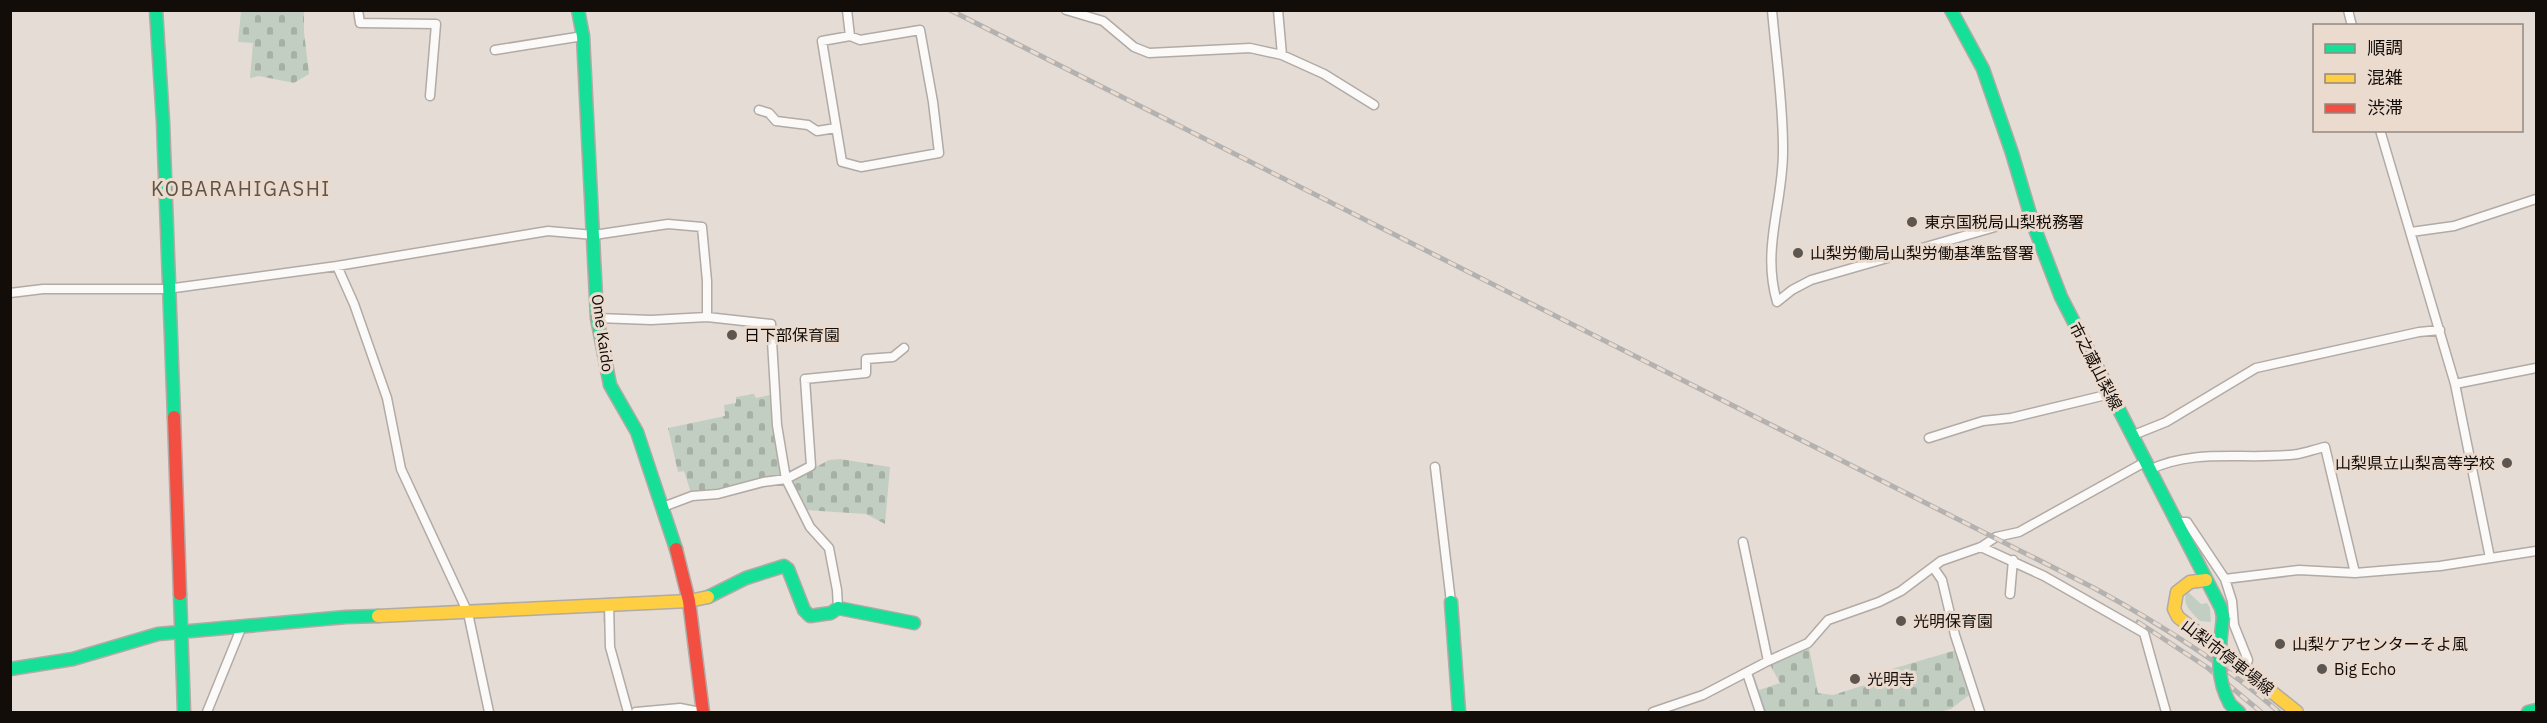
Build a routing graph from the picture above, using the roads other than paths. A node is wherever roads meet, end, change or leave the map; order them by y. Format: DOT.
graph roads {
  1 [pos="156,10"];
  2 [pos="358,10"];
  3 [pos="578,10"];
  4 [pos="848,10"];
  5 [pos="1066,10"];
  6 [pos="1278,10"];
  7 [pos="1772,10"];
  8 [pos="1951,10"];
  9 [pos="584,36"];
  10 [pos="850,36"];
  11 [pos="495,50"];
  12 [pos="1282,54"];
  13 [pos="430,96"];
  14 [pos="1374,105"];
  15 [pos="759,110"];
  16 [pos="836,128"];
  17 [pos="2381,132"];
  18 [pos="2536,200"];
  19 [pos="2016,221"];
  20 [pos="2411,232"];
  21 [pos="594,235"];
  22 [pos="337,266"];
  23 [pos="167,289"];
  24 [pos="10,293"];
  25 [pos="707,317"];
  26 [pos="597,318"];
  27 [pos="2440,330"];
  28 [pos="904,348"];
  29 [pos="2536,368"];
  30 [pos="2455,384"];
  31 [pos="2110,394"];
  32 [pos="2131,436"];
  33 [pos="1929,438"];
  34 [pos="2147,466"];
  35 [pos="1435,467"];
  36 [pos="786,479"];
  37 [pos="663,507"];
  38 [pos="2176,522"];
  39 [pos="1743,542"];
  40 [pos="1981,547"];
  41 [pos="2536,551"];
  42 [pos="2490,558"];
  43 [pos="2013,560"];
  44 [pos="1933,567"];
  45 [pos="2355,573"];
  46 [pos="2225,579"];
  47 [pos="2206,580"];
  48 [pos="2010,594"];
  49 [pos="689,601"];
  50 [pos="1451,602"];
  51 [pos="609,603"];
  52 [pos="838,608"];
  53 [pos="468,613"];
  54 [pos="914,623"];
  55 [pos="242,626"];
  56 [pos="182,631"];
  57 [pos="1768,661"];
  58 [pos="10,669"];
  59 [pos="2245,669"];
  60 [pos="1747,673"];
  61 [pos="2235,708"];
  62 [pos="2536,710"];
  63 [pos="184,712"];
  64 [pos="207,712"];
  65 [pos="489,712"];
  66 [pos="628,712"];
  67 [pos="636,712"];
  68 [pos="702,712"];
  69 [pos="1459,712"];
  70 [pos="1653,712"];
  71 [pos="1760,712"];
  72 [pos="1980,712"];
  73 [pos="2166,712"];
  74 [pos="2297,712"];
  75 [pos="2528,712"];
  1 -- 23 [label="street"];
  2 -- 13 [label="street"];
  3 -- 9 [label="street, Ome Kaido"];
  4 -- 10 [label="street"];
  5 -- 12 [label="street"];
  6 -- 12 [label="street"];
  7 -- 19 [label="street"];
  8 -- 31 [label="street, 市之蔵山梨線"];
  9 -- 11 [label="street"];
  9 -- 21 [label="street, Ome Kaido"];
  10 -- 16 [label="street"];
  10 -- 16 [label="street"];
  12 -- 14 [label="street"];
  15 -- 16 [label="street"];
  17 -- 20 [label="street"];
  18 -- 20 [label="street"];
  20 -- 27 [label="street"];
  21 -- 22 [label="street"];
  21 -- 25 [label="street"];
  21 -- 26 [label="street, Ome Kaido"];
  22 -- 23 [label="street"];
  22 -- 53 [label="street"];
  23 -- 24 [label="street"];
  23 -- 56 [label="street"];
  25 -- 26 [label="street"];
  25 -- 36 [label="street"];
  26 -- 37 [label="street, Ome Kaido"];
  27 -- 30 [label="street"];
  27 -- 32 [label="street"];
  28 -- 36 [label="street"];
  29 -- 30 [label="street"];
  30 -- 42 [label="street"];
  31 -- 32 [label="street, 市之蔵山梨線"];
  31 -- 33 [label="street"];
  32 -- 34 [label="street, 市之蔵山梨線"];
  34 -- 38 [label="street, 市之蔵山梨線"];
  34 -- 40 [label="street"];
  34 -- 45 [label="street"];
  35 -- 50 [label="street"];
  36 -- 37 [label="street"];
  36 -- 52 [label="street"];
  37 -- 49 [label="street, Ome Kaido"];
  38 -- 46 [label="street"];
  38 -- 47 [label="street, 市之蔵山梨線"];
  39 -- 57 [label="street"];
  40 -- 43 [label="street"];
  40 -- 44 [label="street"];
  41 -- 42 [label="street"];
  42 -- 45 [label="street"];
  43 -- 48 [label="street"];
  43 -- 73 [label="street"];
  44 -- 57 [label="street"];
  44 -- 72 [label="street"];
  45 -- 46 [label="street"];
  46 -- 59 [label="street"];
  47 -- 59 [label="street, 山梨市停車場線"];
  47 -- 61 [label="street, 市之蔵山梨線, bridge"];
  49 -- 51 [label="street"];
  49 -- 52 [label="street"];
  49 -- 68 [label="street, Ome Kaido"];
  50 -- 69 [label="street"];
  51 -- 53 [label="street"];
  51 -- 66 [label="street"];
  52 -- 54 [label="street"];
  53 -- 55 [label="street"];
  53 -- 65 [label="street"];
  55 -- 56 [label="street"];
  55 -- 64 [label="street"];
  56 -- 58 [label="street"];
  56 -- 63 [label="street"];
  57 -- 60 [label="street"];
  59 -- 74 [label="street, 山梨市停車場線"];
  60 -- 70 [label="street"];
  60 -- 71 [label="street"];
  62 -- 75 [label="street"];
  67 -- 68 [label="street"];
}
